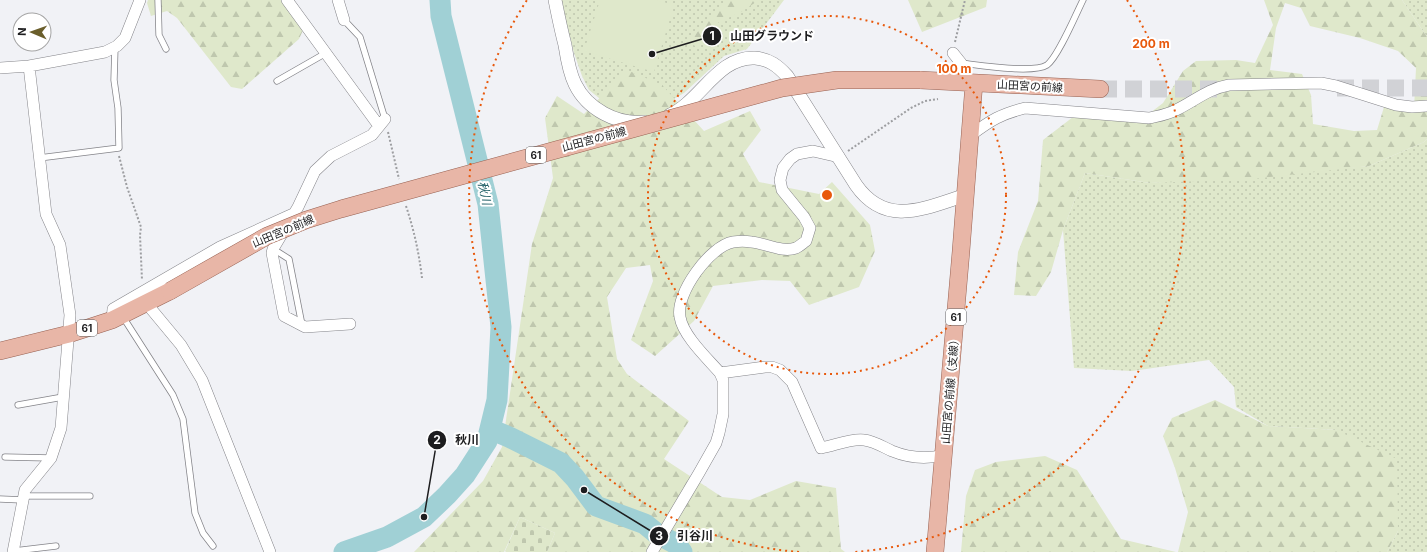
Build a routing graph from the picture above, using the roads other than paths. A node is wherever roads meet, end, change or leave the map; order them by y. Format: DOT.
graph roads {
  1 [pos="140,0"];
  2 [pos="158,0"];
  3 [pos="287,0"];
  4 [pos="338,0"];
  5 [pos="555,0"];
  6 [pos="1083,0"];
  7 [pos="344,20"];
  8 [pos="115,47"];
  9 [pos="166,49"];
  10 [pos="326,53"];
  11 [pos="953,53"];
  12 [pos="961,63"];
  13 [pos="29,66"];
  14 [pos="0,68"];
  15 [pos="277,81"];
  16 [pos="967,82"];
  17 [pos="1100,89"];
  18 [pos="1427,106"];
  19 [pos="382,123"];
  20 [pos="971,135"];
  21 [pos="839,157"];
  22 [pos="39,158"];
  23 [pos="966,195"];
  24 [pos="293,214"];
  25 [pos="272,253"];
  26 [pos="145,297"];
  27 [pos="117,318"];
  28 [pos="350,324"];
  29 [pos="302,325"];
  30 [pos="68,334"];
  31 [pos="0,351"];
  32 [pos="720,373"];
  33 [pos="63,397"];
  34 [pos="18,405"];
  35 [pos="944,455"];
  36 [pos="5,457"];
  37 [pos="52,458"];
  38 [pos="90,496"];
  39 [pos="24,498"];
  40 [pos="0,499"];
  41 [pos="56,546"];
  42 [pos="213,546"];
  43 [pos="14,551"];
  44 [pos="270,552"];
  45 [pos="652,552"];
  46 [pos="935,552"];
  1 -- 8 [label="street"];
  2 -- 9 [label="lane"];
  3 -- 10 [label="street"];
  4 -- 7 [label="street"];
  5 -- 21 [label="street"];
  6 -- 12 [label="lane"];
  7 -- 19 [label="lane"];
  8 -- 13 [label="street"];
  8 -- 22 [label="lane"];
  10 -- 15 [label="lane"];
  10 -- 19 [label="street"];
  11 -- 12 [label="street"];
  12 -- 16 [label="street"];
  13 -- 14 [label="street"];
  13 -- 22 [label="street"];
  16 -- 17 [label="main road, 山田宮の前線 / 61"];
  16 -- 20 [label="main road, 山田宮の前線（支線） / 61"];
  16 -- 26 [label="main road, 山田宮の前線 / 61, bridge"];
  18 -- 20 [label="street"];
  19 -- 24 [label="street"];
  20 -- 23 [label="main road, 山田宮の前線（支線） / 61"];
  21 -- 23 [label="street"];
  21 -- 32 [label="street"];
  22 -- 30 [label="street"];
  23 -- 35 [label="main road, 山田宮の前線（支線） / 61"];
  24 -- 25 [label="street"];
  24 -- 26 [label="street"];
  25 -- 29 [label="street"];
  25 -- 29 [label="lane"];
  26 -- 27 [label="main road, 山田宮の前線 / 61"];
  26 -- 44 [label="street"];
  27 -- 30 [label="main road, 山田宮の前線 / 61"];
  27 -- 42 [label="lane"];
  28 -- 29 [label="street"];
  30 -- 31 [label="main road, 山田宮の前線 / 61"];
  30 -- 33 [label="street"];
  32 -- 35 [label="street"];
  32 -- 45 [label="street"];
  33 -- 34 [label="lane"];
  33 -- 37 [label="street"];
  35 -- 46 [label="main road, 山田宮の前線（支線） / 61"];
  36 -- 37 [label="lane"];
  37 -- 39 [label="street"];
  38 -- 39 [label="lane"];
  39 -- 40 [label="lane"];
  39 -- 43 [label="street"];
  41 -- 43 [label="lane"];
}
